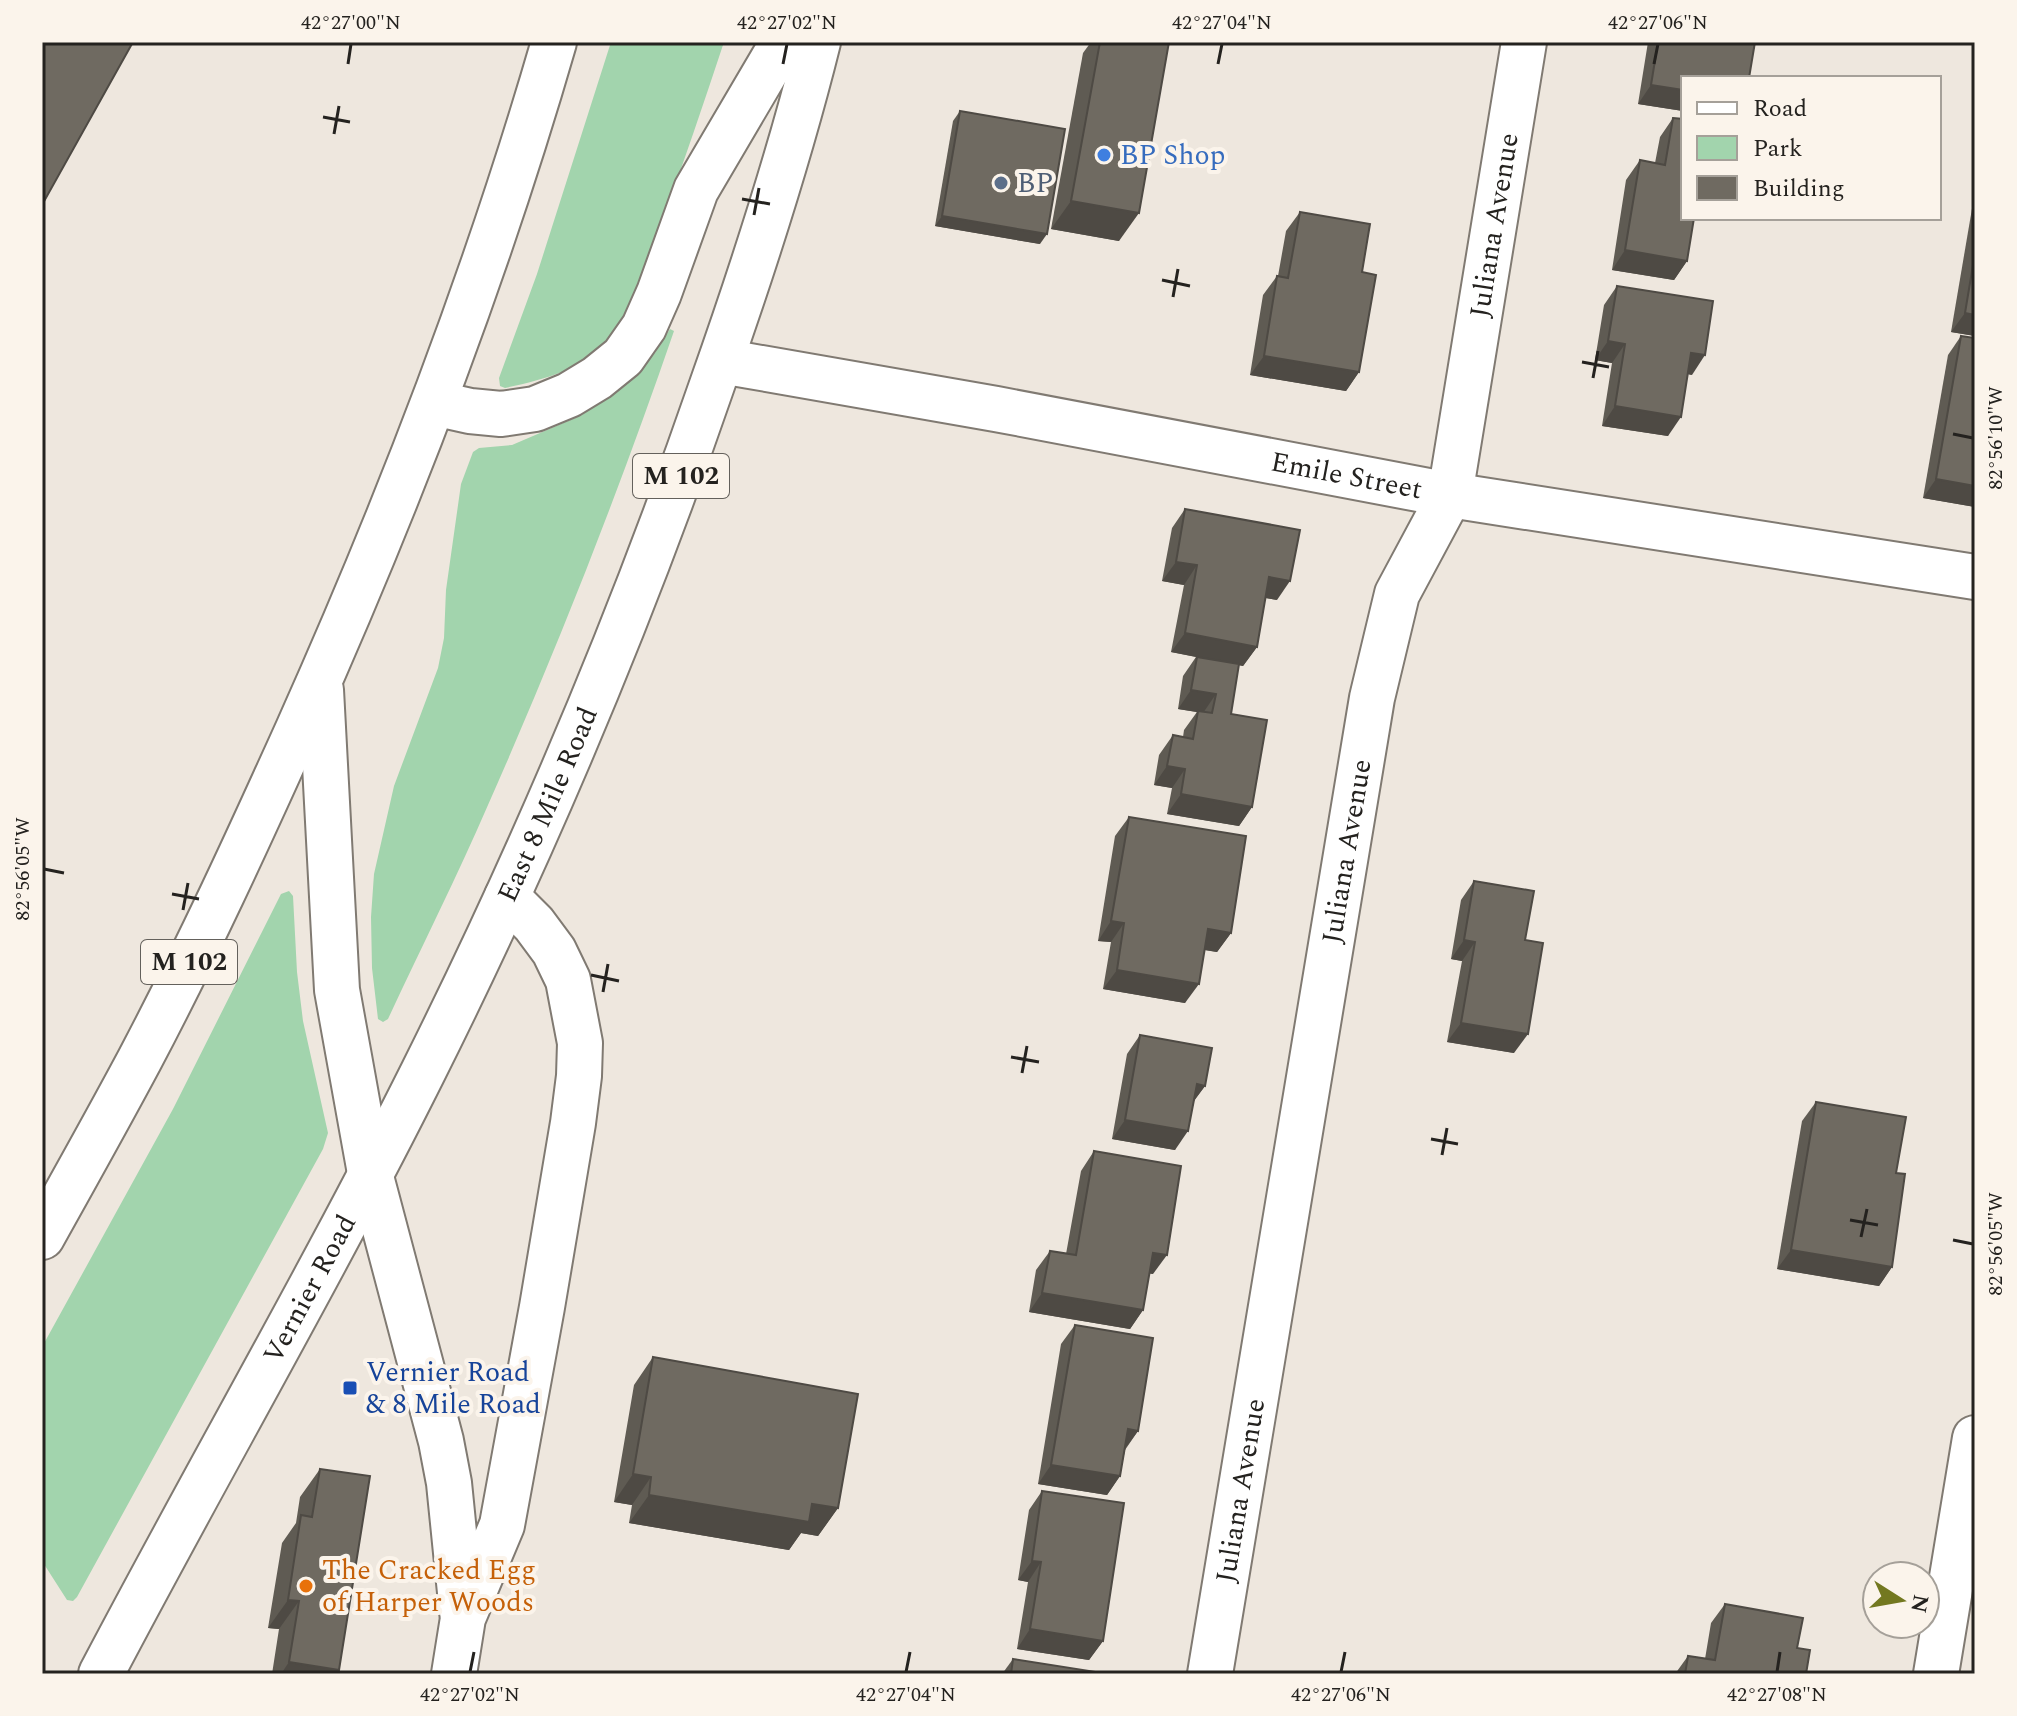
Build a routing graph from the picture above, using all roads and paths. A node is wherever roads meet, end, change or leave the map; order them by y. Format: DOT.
graph roads {
  1 [pos="554,42"];
  2 [pos="783,42"];
  3 [pos="818,42"];
  4 [pos="1524,42"];
  5 [pos="721,361"];
  6 [pos="434,403"];
  7 [pos="1450,495"];
  8 [pos="1975,577"];
  9 [pos="320,679"];
  10 [pos="507,897"];
  11 [pos="370,1173"];
  12 [pos="42,1237"];
  13 [pos="1975,1438"];
  14 [pos="463,1618"];
  15 [pos="101,1674"];
  16 [pos="454,1674"];
  17 [pos="1210,1674"];
  18 [pos="1936,1674"];
  1 -- 6 [label="main road, M 102"];
  2 -- 6 [label="main road"];
  3 -- 5 [label="main road, East 8 Mile Road / M 102"];
  4 -- 7 [label="main road, Juliana Avenue"];
  5 -- 7 [label="main road, Emile Street"];
  5 -- 10 [label="main road, East 8 Mile Road / M 102"];
  6 -- 9 [label="main road, M 102"];
  7 -- 8 [label="main road, Emile Street"];
  7 -- 17 [label="main road, Juliana Avenue"];
  9 -- 11 [label="main road, East 8 Mile Road"];
  9 -- 12 [label="main road, M 102"];
  10 -- 11 [label="main road, Vernier Road / M 102"];
  10 -- 14 [label="main road, East 8 Mile Road"];
  11 -- 14 [label="main road, East 8 Mile Road"];
  11 -- 15 [label="main road, Vernier Road / M 102"];
  13 -- 18 [label="main road"];
  14 -- 16 [label="main road, East 8 Mile Road"];
}
